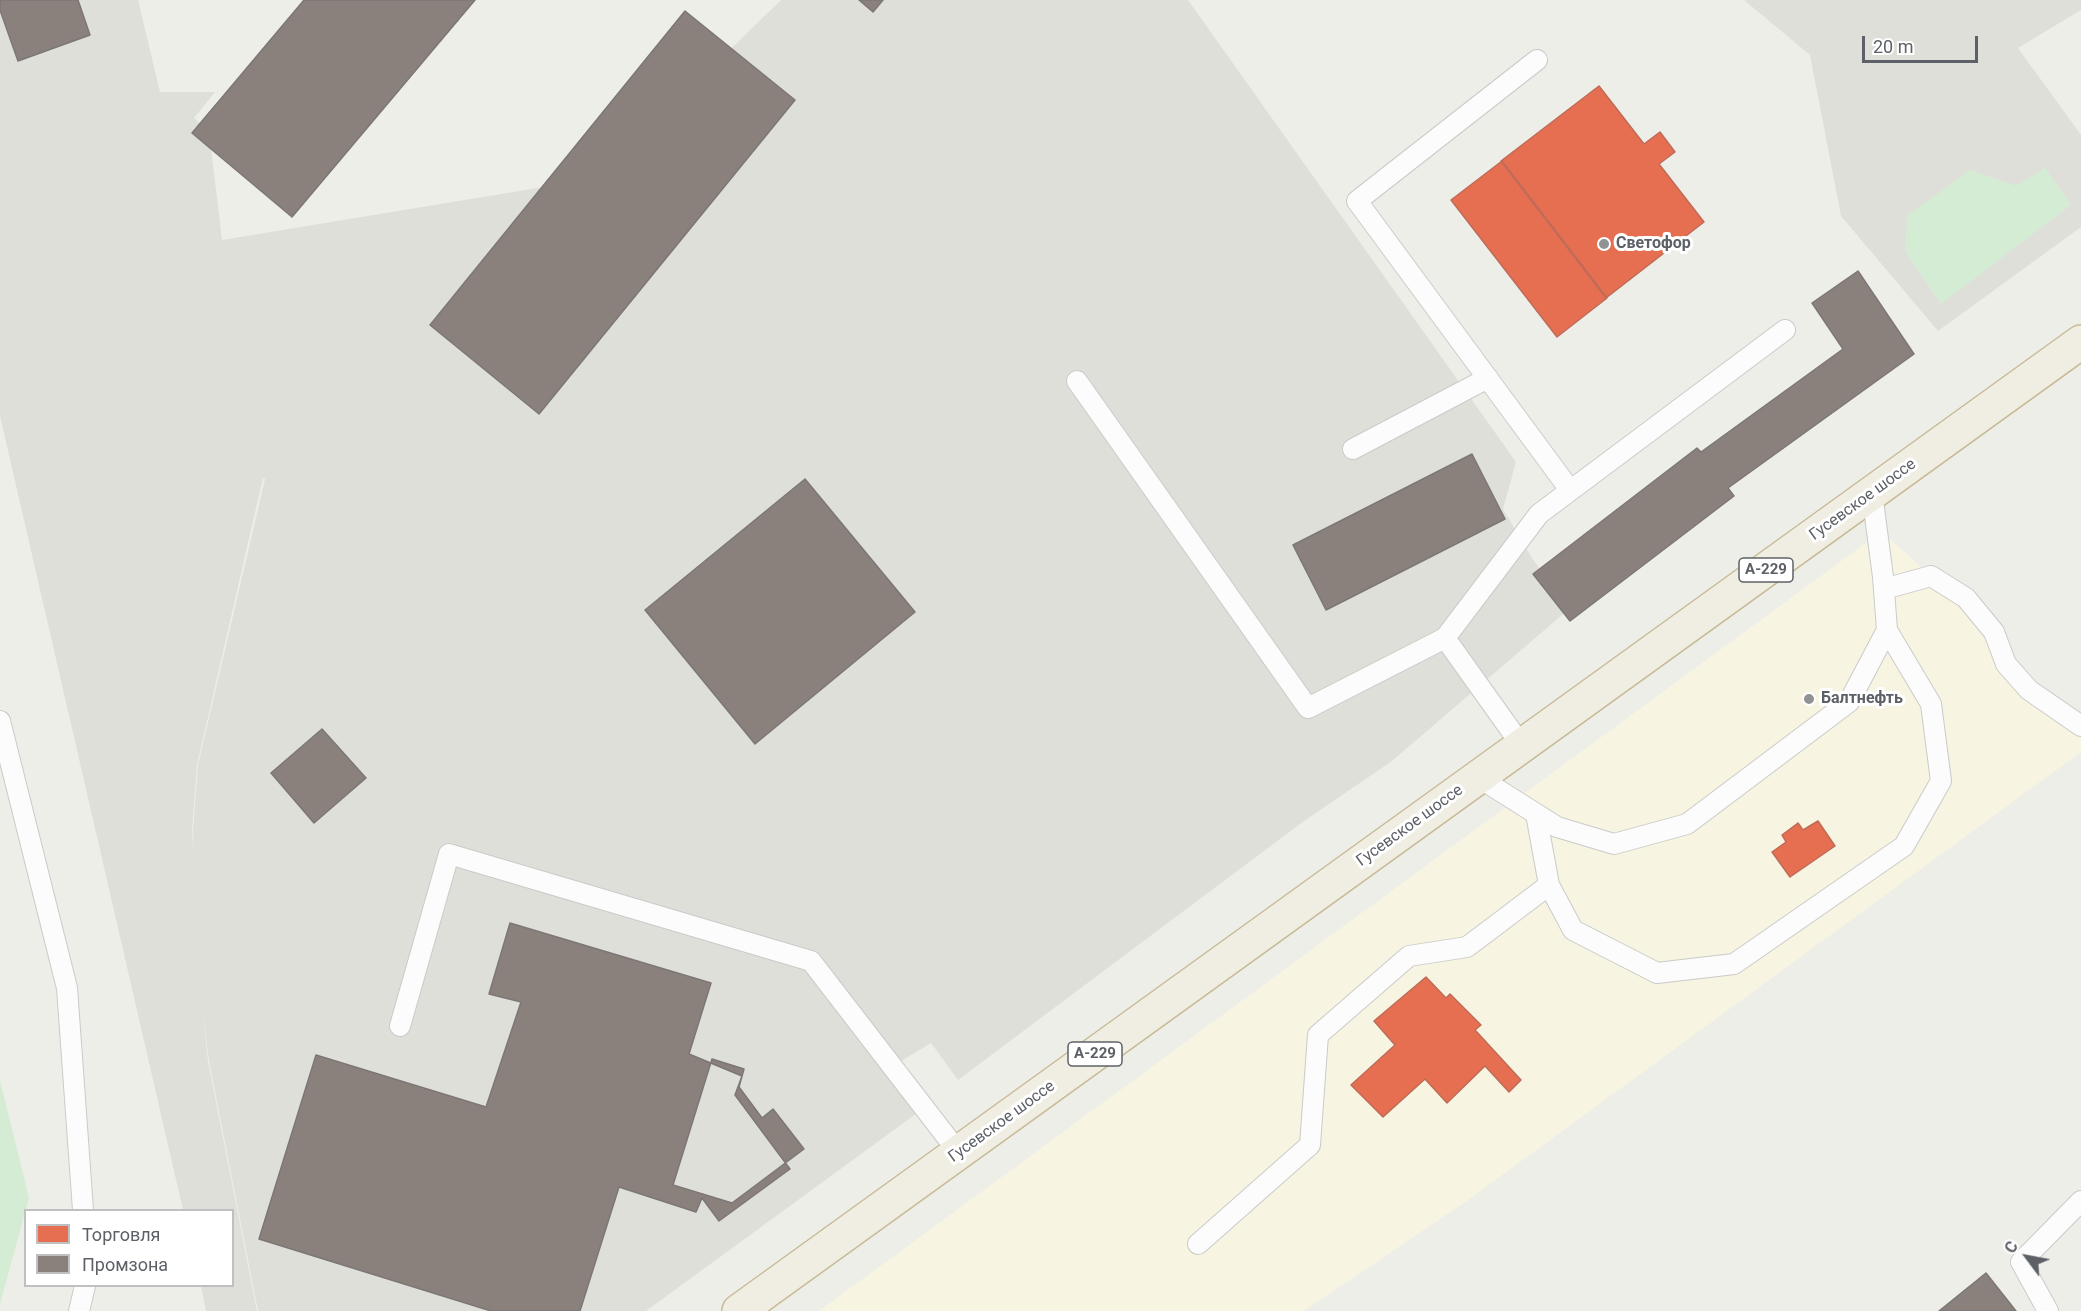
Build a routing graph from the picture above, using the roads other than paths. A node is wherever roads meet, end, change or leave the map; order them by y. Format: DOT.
graph roads {
  1 [pos="1537,60"];
  2 [pos="1785,330"];
  3 [pos="2081,342"];
  4 [pos="1488,378"];
  5 [pos="1077,381"];
  6 [pos="1353,449"];
  7 [pos="1570,490"];
  8 [pos="1872,493"];
  9 [pos="1884,589"];
  10 [pos="1887,630"];
  11 [pos="1445,638"];
  12 [pos="0,721"];
  13 [pos="2081,726"];
  14 [pos="1522,746"];
  15 [pos="1478,777"];
  16 [pos="1536,814"];
  17 [pos="1549,885"];
  18 [pos="400,1026"];
  19 [pos="959,1153"];
  20 [pos="2081,1201"];
  21 [pos="83,1209"];
  22 [pos="1198,1244"];
  23 [pos="84,1287"];
  24 [pos="79,1311"];
  25 [pos="739,1311"];
  26 [pos="2048,1311"];
  1 -- 4 [label="lane"];
  2 -- 7 [label="lane"];
  3 -- 8 [label="highway, Гусевское шоссе / А-229"];
  4 -- 6 [label="lane"];
  4 -- 7 [label="lane"];
  5 -- 11 [label="lane"];
  7 -- 11 [label="lane"];
  8 -- 9 [label="lane"];
  8 -- 14 [label="highway, Гусевское шоссе / А-229"];
  9 -- 10 [label="lane"];
  9 -- 13 [label="lane"];
  10 -- 16 [label="lane"];
  10 -- 17 [label="lane"];
  11 -- 14 [label="lane"];
  12 -- 21 [label="lane"];
  14 -- 15 [label="highway, Гусевское шоссе / А-229"];
  15 -- 16 [label="lane"];
  15 -- 19 [label="highway, Гусевское шоссе / А-229"];
  16 -- 17 [label="lane"];
  17 -- 22 [label="lane"];
  18 -- 19 [label="lane"];
  19 -- 25 [label="highway, Гусевское шоссе / А-229"];
  20 -- 26 [label="lane"];
  23 -- 24 [label="lane"];
}
